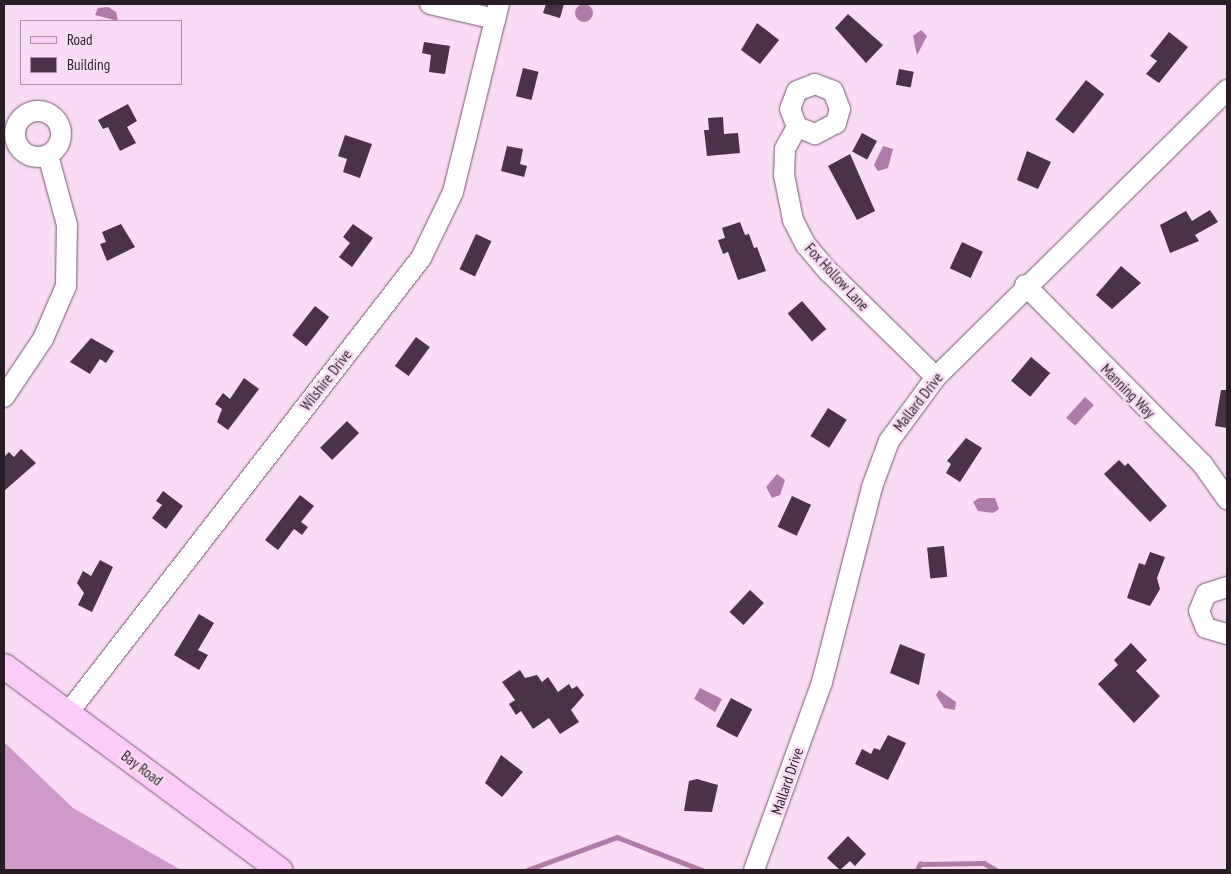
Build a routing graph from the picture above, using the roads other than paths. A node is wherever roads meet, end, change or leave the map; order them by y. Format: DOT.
graph roads {
  1 [pos="430,4"];
  2 [pos="497,12"];
  3 [pos="1227,90"];
  4 [pos="797,127"];
  5 [pos="48,155"];
  6 [pos="1025,285"];
  7 [pos="936,377"];
  8 [pos="4,397"];
  9 [pos="1227,499"];
  10 [pos="1227,587"];
  11 [pos="1227,634"];
  12 [pos="4,666"];
  13 [pos="68,714"];
  14 [pos="280,870"];
  15 [pos="754,870"];
  1 -- 2 [label="street"];
  2 -- 13 [label="street, Wilshire Drive"];
  3 -- 6 [label="street, Mallard Drive"];
  4 -- 7 [label="street, Fox Hollow Lane"];
  5 -- 8 [label="street"];
  6 -- 7 [label="street, Mallard Drive"];
  6 -- 9 [label="street, Manning Way"];
  7 -- 15 [label="street, Mallard Drive"];
  10 -- 11 [label="street"];
  12 -- 13 [label="main road, Bay Road"];
  13 -- 14 [label="main road, Bay Road"];
}
